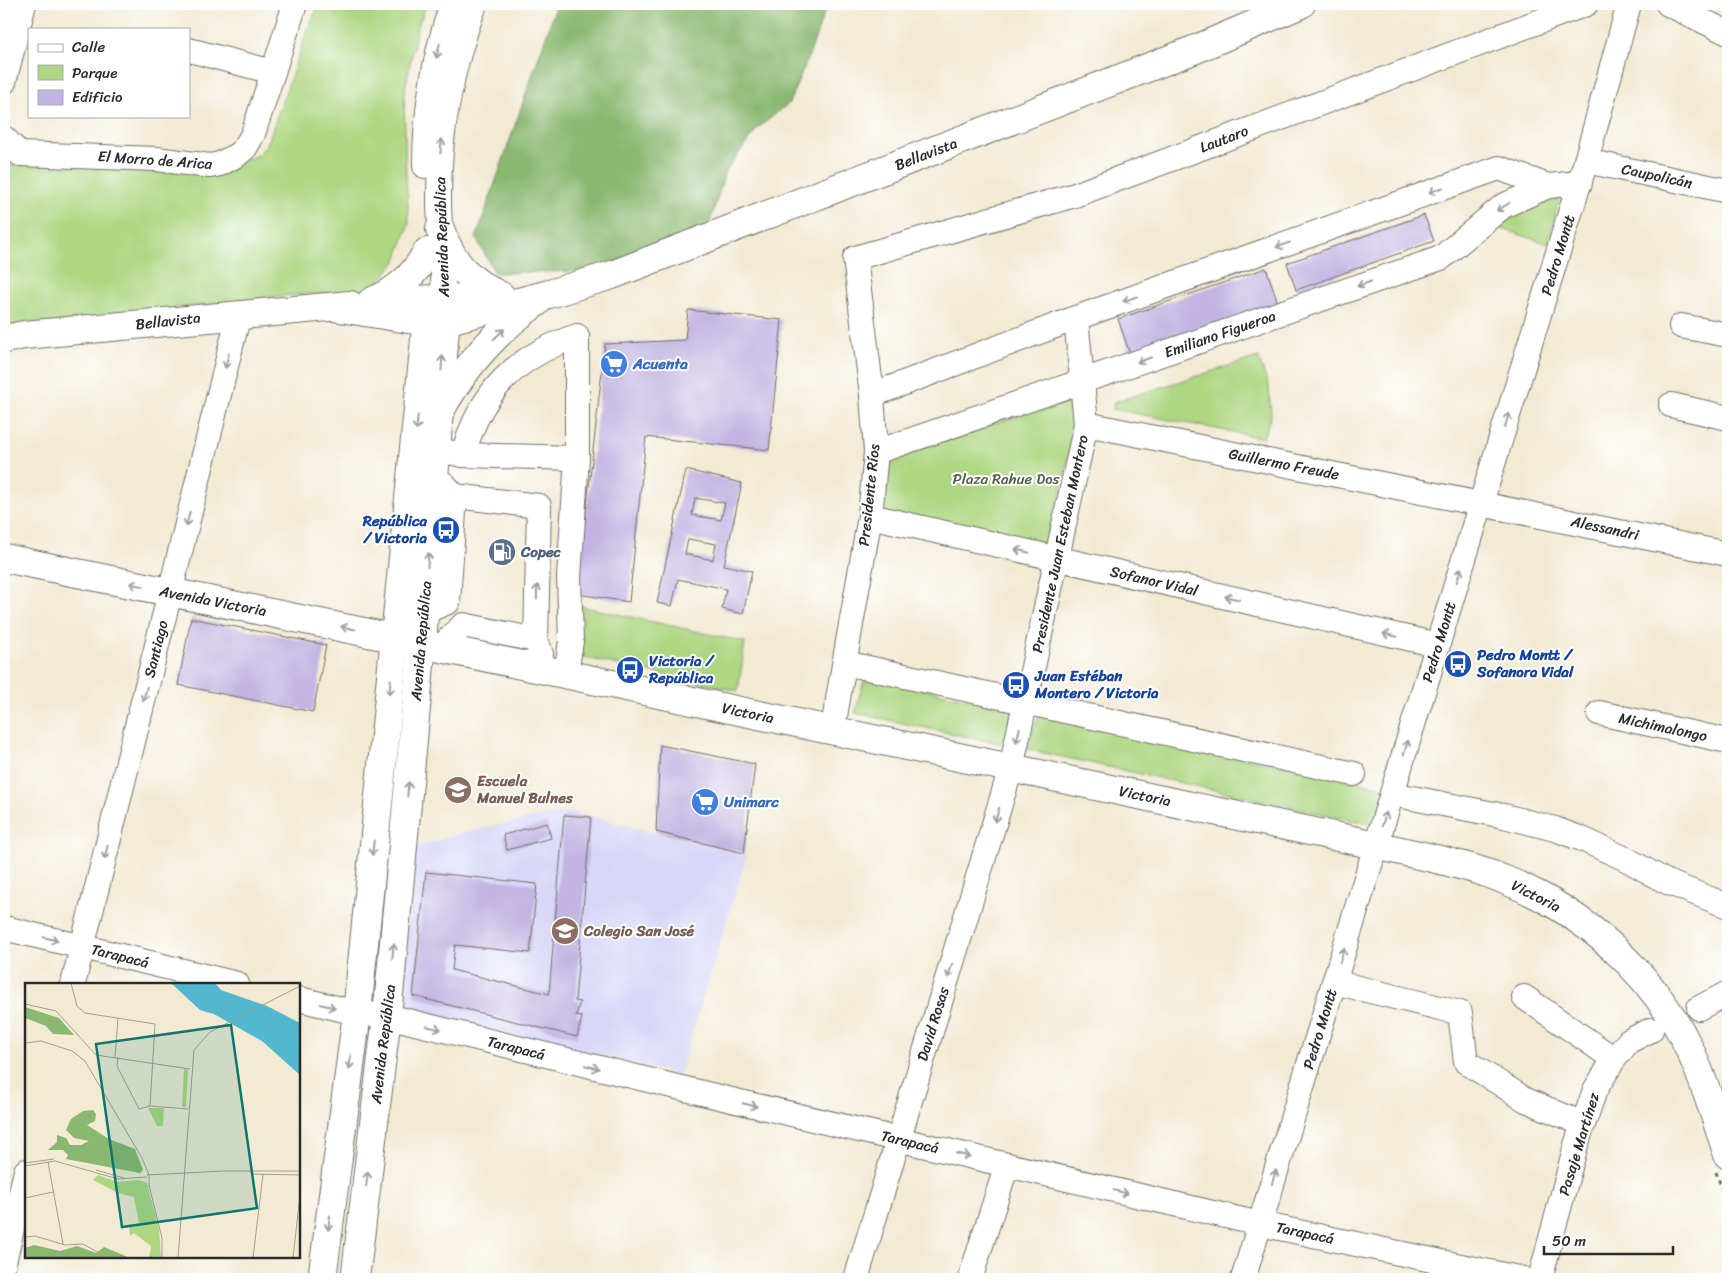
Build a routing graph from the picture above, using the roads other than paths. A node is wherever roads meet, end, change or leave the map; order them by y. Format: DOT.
graph roads {
  1 [pos="24,4"];
  2 [pos="295,4"];
  3 [pos="452,4"];
  4 [pos="475,4"];
  5 [pos="1301,4"];
  6 [pos="1586,4"];
  7 [pos="1629,4"];
  8 [pos="1668,4"];
  9 [pos="1728,34"];
  10 [pos="8,42"];
  11 [pos="190,50"];
  12 [pos="273,72"];
  13 [pos="4,82"];
  14 [pos="4,138"];
  15 [pos="1586,161"];
  16 [pos="1580,183"];
  17 [pos="1548,186"];
  18 [pos="1728,191"];
  19 [pos="434,241"];
  20 [pos="855,258"];
  21 [pos="549,294"];
  22 [pos="501,296"];
  23 [pos="371,302"];
  24 [pos="334,307"];
  25 [pos="436,311"];
  26 [pos="238,314"];
  27 [pos="1076,318"];
  28 [pos="1681,326"];
  29 [pos="1728,335"];
  30 [pos="4,339"];
  31 [pos="1083,381"];
  32 [pos="872,395"];
  33 [pos="1671,405"];
  34 [pos="438,414"];
  35 [pos="1728,418"];
  36 [pos="1086,424"];
  37 [pos="876,452"];
  38 [pos="463,455"];
  39 [pos="577,458"];
  40 [pos="435,462"];
  41 [pos="455,496"];
  42 [pos="1481,503"];
  43 [pos="870,516"];
  44 [pos="1728,554"];
  45 [pos="4,558"];
  46 [pos="1057,559"];
  47 [pos="170,592"];
  48 [pos="436,607"];
  49 [pos="463,625"];
  50 [pos="395,638"];
  51 [pos="536,640"];
  52 [pos="1438,645"];
  53 [pos="431,646"];
  54 [pos="845,663"];
  55 [pos="557,672"];
  56 [pos="1026,702"];
  57 [pos="1599,713"];
  58 [pos="830,730"];
  59 [pos="1728,741"];
  60 [pos="1011,768"];
  61 [pos="1354,774"];
  62 [pos="1392,794"];
  63 [pos="1376,845"];
  64 [pos="1728,906"];
  65 [pos="4,928"];
  66 [pos="82,947"];
  67 [pos="1334,982"];
  68 [pos="73,983"];
  69 [pos="233,983"];
  70 [pos="1728,994"];
  71 [pos="1524,997"];
  72 [pos="300,999"];
  73 [pos="1699,1008"];
  74 [pos="357,1013"];
  75 [pos="387,1016"];
  76 [pos="1651,1030"];
  77 [pos="1614,1059"];
  78 [pos="1583,1124"];
  79 [pos="898,1139"];
  80 [pos="1721,1159"];
  81 [pos="1007,1165"];
  82 [pos="25,1176"];
  83 [pos="1260,1224"];
  84 [pos="4,1262"];
  85 [pos="322,1279"];
  86 [pos="355,1279"];
  87 [pos="856,1279"];
  88 [pos="970,1279"];
  89 [pos="1243,1279"];
  90 [pos="1523,1279"];
  91 [pos="1540,1279"];
  1 -- 10 [label="street"];
  2 -- 12 [label="street, El Morro de Arica"];
  3 -- 19 [label="street, Avenida República, one-way"];
  19 -- 4 [label="street, Avenida República, one-way"];
  5 -- 21 [label="main road, Bellavista"];
  6 -- 20 [label="street, Lautaro"];
  7 -- 15 [label="street, Pedro Montt"];
  8 -- 9 [label="street"];
  10 -- 13 [label="street"];
  11 -- 12 [label="street"];
  12 -- 14 [label="street, El Morro de Arica"];
  15 -- 16 [label="street, Pedro Montt"];
  15 -- 18 [label="street, Caupolicán"];
  16 -- 17 [label="street, Emiliano Figueroa"];
  42 -- 16 [label="street, Pedro Montt, one-way"];
  17 -- 27 [label="street, Emiliano Figueroa, one-way"];
  17 -- 31 [label="street, Emiliano Figueroa, one-way"];
  19 -- 22 [label="main road"];
  19 -- 23 [label="main road"];
  19 -- 25 [label="street, Avenida República"];
  20 -- 32 [label="street, Presidente Ríos"];
  21 -- 22 [label="main road, Bellavista"];
  21 -- 25 [label="main road, Bellavista"];
  34 -- 21 [label="main road, one-way"];
  22 -- 25 [label="main road, Bellavista"];
  23 -- 24 [label="main road, Bellavista"];
  23 -- 25 [label="main road, Bellavista"];
  24 -- 25 [label="main road, Bellavista"];
  24 -- 26 [label="main road, Bellavista"];
  34 -- 25 [label="main road, Avenida República, one-way"];
  25 -- 50 [label="main road, Avenida República, one-way"];
  26 -- 30 [label="main road, Bellavista"];
  26 -- 47 [label="street, Santiago, one-way"];
  27 -- 31 [label="street, Presidente Juan Esteban Montero"];
  27 -- 32 [label="street, Emiliano Figueroa"];
  28 -- 29 [label="street"];
  31 -- 36 [label="street, Presidente Juan Esteban Montero"];
  31 -- 37 [label="street, Emiliano Figueroa"];
  32 -- 37 [label="street, Presidente Ríos"];
  33 -- 35 [label="street"];
  34 -- 40 [label="main road, Avenida República"];
  36 -- 42 [label="street, Guillermo Freude"];
  36 -- 46 [label="street, Presidente Juan Esteban Montero"];
  37 -- 43 [label="street, Presidente Ríos"];
  38 -- 39 [label="street"];
  38 -- 39 [label="street"];
  38 -- 40 [label="street"];
  39 -- 55 [label="street"];
  40 -- 41 [label="street"];
  48 -- 40 [label="main road, Avenida República, one-way"];
  41 -- 48 [label="street"];
  51 -- 41 [label="street, one-way"];
  42 -- 44 [label="street, Alessandri"];
  52 -- 42 [label="street, Pedro Montt, one-way"];
  46 -- 43 [label="street, Sofanor Vidal, one-way"];
  43 -- 54 [label="street, Presidente Ríos"];
  47 -- 45 [label="main road, Avenida Victoria, one-way"];
  52 -- 46 [label="street, Sofanor Vidal, one-way"];
  46 -- 56 [label="street, Presidente Juan Esteban Montero"];
  50 -- 47 [label="main road, Avenida Victoria, one-way"];
  47 -- 66 [label="street, Santiago, one-way"];
  48 -- 49 [label="street"];
  48 -- 53 [label="main road, Avenida República"];
  49 -- 51 [label="street"];
  49 -- 53 [label="street"];
  50 -- 53 [label="main road, Avenida Victoria"];
  50 -- 74 [label="main road, Avenida República, one-way"];
  51 -- 55 [label="street"];
  62 -- 52 [label="street, Pedro Montt, one-way"];
  53 -- 55 [label="main road, Victoria"];
  75 -- 53 [label="main road, Avenida República, one-way"];
  54 -- 56 [label="street"];
  54 -- 58 [label="street, Presidente Ríos"];
  55 -- 58 [label="main road, Victoria"];
  56 -- 60 [label="street, Presidente Juan Esteban Montero, one-way"];
  56 -- 61 [label="street"];
  57 -- 59 [label="street, Michimalongo"];
  58 -- 60 [label="main road, Victoria"];
  60 -- 63 [label="main road, Victoria"];
  60 -- 79 [label="street, David Rosas, one-way"];
  63 -- 62 [label="street, Pedro Montt, one-way"];
  62 -- 64 [label="street"];
  67 -- 63 [label="street, Pedro Montt, one-way"];
  63 -- 80 [label="main road, Victoria"];
  65 -- 66 [label="street, Tarapacá, one-way"];
  66 -- 68 [label="street, Santiago"];
  66 -- 69 [label="street, Tarapacá"];
  67 -- 78 [label="street"];
  83 -- 67 [label="street, Pedro Montt, one-way"];
  70 -- 73 [label="street"];
  71 -- 77 [label="street"];
  72 -- 74 [label="street, Tarapacá, one-way"];
  74 -- 75 [label="street, Tarapacá"];
  74 -- 85 [label="main road, Avenida República, one-way"];
  75 -- 79 [label="street, Tarapacá, one-way"];
  86 -- 75 [label="main road, Avenida República, one-way"];
  76 -- 77 [label="street, Pasaje Martínez"];
  77 -- 78 [label="street, Pasaje Martínez"];
  78 -- 91 [label="street, Pasaje Martínez"];
  79 -- 81 [label="street, Tarapacá, one-way"];
  79 -- 87 [label="street, David Rosas"];
  81 -- 83 [label="street, Tarapacá, one-way"];
  81 -- 88 [label="street"];
  82 -- 84 [label="street"];
  83 -- 89 [label="street, Pedro Montt"];
  83 -- 90 [label="street, Tarapacá"];
}
